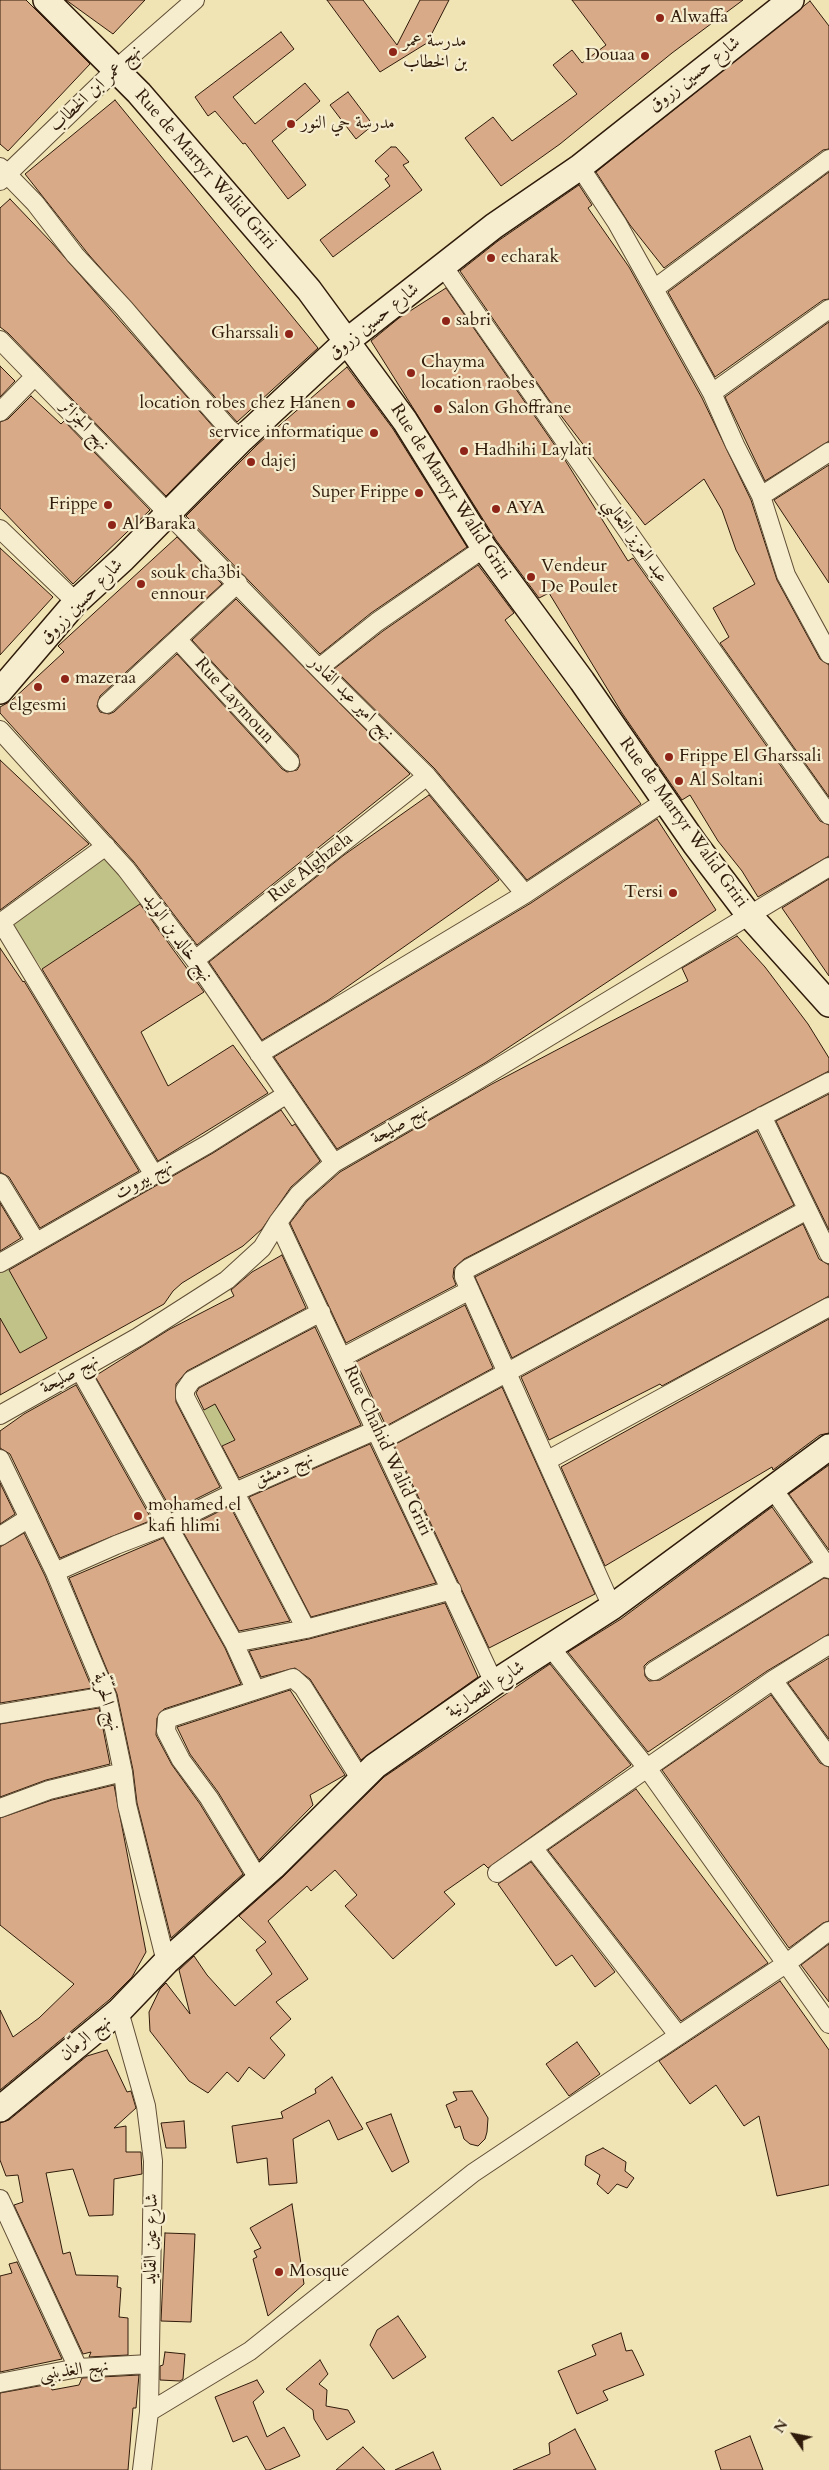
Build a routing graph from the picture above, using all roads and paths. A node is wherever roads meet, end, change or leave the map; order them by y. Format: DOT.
graph roads {
  1 [pos="46,0"];
  2 [pos="195,0"];
  3 [pos="791,0"];
  4 [pos="116,69"];
  5 [pos="829,159"];
  6 [pos="580,167"];
  7 [pos="2,174"];
  8 [pos="443,266"];
  9 [pos="654,289"];
  10 [pos="829,309"];
  11 [pos="0,340"];
  12 [pos="347,341"];
  13 [pos="35,376"];
  14 [pos="712,393"];
  15 [pos="0,412"];
  16 [pos="242,440"];
  17 [pos="829,452"];
  18 [pos="761,496"];
  19 [pos="168,513"];
  20 [pos="0,529"];
  21 [pos="484,548"];
  22 [pos="238,583"];
  23 [pos="76,602"];
  24 [pos="178,640"];
  25 [pos="829,654"];
  26 [pos="319,668"];
  27 [pos="0,691"];
  28 [pos="107,704"];
  29 [pos="0,730"];
  30 [pos="290,762"];
  31 [pos="427,776"];
  32 [pos="665,801"];
  33 [pos="829,815"];
  34 [pos="106,846"];
  35 [pos="829,866"];
  36 [pos="525,894"];
  37 [pos="749,915"];
  38 [pos="0,922"];
  39 [pos="195,960"];
  40 [pos="826,995"];
  41 [pos="260,1054"];
  42 [pos="829,1082"];
  43 [pos="286,1094"];
  44 [pos="762,1116"];
  45 [pos="334,1164"];
  46 [pos="154,1175"];
  47 [pos="0,1183"];
  48 [pos="807,1210"];
  49 [pos="278,1222"];
  50 [pos="36,1242"];
  51 [pos="829,1254"];
  52 [pos="0,1263"];
  53 [pos="470,1290"];
  54 [pos="829,1307"];
  55 [pos="321,1312"];
  56 [pos="343,1357"];
  57 [pos="80,1370"];
  58 [pos="508,1371"];
  59 [pos="0,1415"];
  60 [pos="379,1435"];
  61 [pos="829,1447"];
  62 [pos="0,1458"];
  63 [pos="548,1460"];
  64 [pos="773,1489"];
  65 [pos="235,1492"];
  66 [pos="29,1518"];
  67 [pos="168,1525"];
  68 [pos="0,1536"];
  69 [pos="828,1567"];
  70 [pos="55,1572"];
  71 [pos="452,1590"];
  72 [pos="612,1608"];
  73 [pos="306,1629"];
  74 [pos="234,1643"];
  75 [pos="829,1644"];
  76 [pos="551,1648"];
  77 [pos="654,1671"];
  78 [pos="773,1680"];
  79 [pos="494,1682"];
  80 [pos="255,1689"];
  81 [pos="107,1696"];
  82 [pos="0,1714"];
  83 [pos="829,1757"];
  84 [pos="647,1768"];
  85 [pos="123,1772"];
  86 [pos="361,1780"];
  87 [pos="0,1808"];
  88 [pos="534,1849"];
  89 [pos="497,1873"];
  90 [pos="259,1880"];
  91 [pos="829,1931"];
  92 [pos="166,1962"];
  93 [pos="787,1962"];
  94 [pos="120,2011"];
  95 [pos="829,2024"];
  96 [pos="678,2035"];
  97 [pos="0,2109"];
  98 [pos="0,2199"];
  99 [pos="149,2364"];
  100 [pos="78,2368"];
  101 [pos="0,2383"];
  102 [pos="148,2412"];
  103 [pos="142,2470"];
  1 -- 4 [label="street, Rue de Martyr Walid Griri"];
  2 -- 4 [label="street, نهج عمر ابن الخطاب"];
  3 -- 6 [label="street, شارع حسين زروق"];
  4 -- 7 [label="street, نهج عمر ابن الخطاب"];
  4 -- 12 [label="street, Rue de Martyr Walid Griri"];
  5 -- 9 [label="street"];
  6 -- 8 [label="street, شارع حسين زروق"];
  6 -- 9 [label="street"];
  7 -- 16 [label="street"];
  8 -- 12 [label="street, شارع حسين زروق"];
  8 -- 33 [label="street, عبد العزيز الثعالبي"];
  9 -- 14 [label="street"];
  10 -- 14 [label="street"];
  11 -- 13 [label="street, نهج الجزائر"];
  12 -- 16 [label="street, شارع حسين زروق"];
  12 -- 21 [label="street, Rue de Martyr Walid Griri"];
  13 -- 15 [label="street"];
  13 -- 19 [label="street, نهج الجزائر"];
  14 -- 18 [label="street"];
  16 -- 19 [label="street, شارع حسين زروق"];
  17 -- 18 [label="street"];
  18 -- 25 [label="street"];
  19 -- 22 [label="street, نهج امير عبد القادر"];
  19 -- 23 [label="street, شارع حسين زروق"];
  20 -- 23 [label="street"];
  21 -- 26 [label="street"];
  21 -- 32 [label="street, Rue de Martyr Walid Griri"];
  22 -- 24 [label="street"];
  22 -- 26 [label="street, نهج امير عبد القادر"];
  23 -- 27 [label="street, شارع حسين زروق"];
  24 -- 28 [label="street"];
  24 -- 30 [label="street, Rue Laymoun"];
  26 -- 31 [label="street, نهج امير عبد القادر"];
  29 -- 34 [label="street, نهج خالد بن الوليد"];
  31 -- 36 [label="street, نهج امير عبد القادر"];
  31 -- 39 [label="street, Rue Alghzela"];
  32 -- 36 [label="street"];
  32 -- 37 [label="street, Rue de Martyr Walid Griri"];
  34 -- 38 [label="street"];
  34 -- 39 [label="street, نهج خالد بن الوليد"];
  35 -- 37 [label="street, نهج صليحة"];
  36 -- 41 [label="street"];
  37 -- 40 [label="street, Rue de Martyr Walid Griri"];
  37 -- 45 [label="street, نهج صليحة"];
  38 -- 46 [label="street"];
  39 -- 41 [label="street, نهج خالد بن الوليد"];
  41 -- 43 [label="street, نهج خالد بن الوليد"];
  42 -- 44 [label="street"];
  43 -- 45 [label="street, نهج خالد بن الوليد"];
  43 -- 46 [label="street, نهج بيروت"];
  44 -- 48 [label="street"];
  44 -- 53 [label="street"];
  45 -- 49 [label="street, نهج صليحة"];
  46 -- 50 [label="street, نهج بيروت"];
  47 -- 50 [label="street"];
  48 -- 51 [label="street"];
  48 -- 58 [label="street, نهج دمشق"];
  49 -- 55 [label="street, Rue Chahid Walid Griri"];
  49 -- 57 [label="street, نهج صليحة"];
  50 -- 52 [label="street, نهج بيروت"];
  53 -- 56 [label="street"];
  53 -- 58 [label="street"];
  54 -- 63 [label="street"];
  55 -- 56 [label="street, Rue Chahid Walid Griri"];
  55 -- 65 [label="street"];
  56 -- 60 [label="street, Rue Chahid Walid Griri"];
  57 -- 59 [label="street, نهج صليحة"];
  57 -- 67 [label="street"];
  58 -- 60 [label="street, نهج دمشق"];
  58 -- 63 [label="street"];
  60 -- 65 [label="street, نهج دمشق"];
  60 -- 71 [label="street, Rue Chahid Walid Griri"];
  61 -- 64 [label="street, شارع القصارنية"];
  62 -- 66 [label="street, نهج الحرّيّة"];
  63 -- 72 [label="street"];
  64 -- 69 [label="street"];
  64 -- 72 [label="street, شارع القصارنية"];
  65 -- 67 [label="street, نهج دمشق"];
  65 -- 73 [label="street"];
  66 -- 68 [label="street"];
  66 -- 70 [label="street, نهج الحرّيّة"];
  67 -- 70 [label="street, نهج دمشق"];
  67 -- 74 [label="street"];
  69 -- 77 [label="street"];
  70 -- 81 [label="street, نهج الحرّيّة"];
  71 -- 73 [label="street"];
  71 -- 79 [label="street, Rue Chahid Walid Griri"];
  72 -- 76 [label="street, شارع القصارنية"];
  73 -- 74 [label="street"];
  74 -- 80 [label="street"];
  75 -- 78 [label="street"];
  76 -- 79 [label="street, شارع القصارنية"];
  76 -- 84 [label="street"];
  78 -- 83 [label="street"];
  78 -- 84 [label="street"];
  79 -- 86 [label="street, شارع القصارنية"];
  80 -- 86 [label="street"];
  80 -- 90 [label="street"];
  81 -- 82 [label="street"];
  81 -- 85 [label="street, نهج الحرّيّة"];
  84 -- 88 [label="street"];
  84 -- 93 [label="street"];
  85 -- 87 [label="street"];
  85 -- 92 [label="street, نهج الحرّيّة"];
  86 -- 90 [label="street, شارع القصارنية"];
  88 -- 89 [label="street"];
  88 -- 96 [label="street"];
  90 -- 92 [label="street, شارع القصارنية"];
  91 -- 93 [label="street"];
  92 -- 94 [label="street, نهج الرمّان"];
  93 -- 95 [label="street"];
  93 -- 96 [label="street"];
  94 -- 97 [label="street, نهج الرمّان"];
  94 -- 99 [label="street, شارع عين القايد"];
  96 -- 102 [label="street"];
  98 -- 100 [label="street"];
  99 -- 100 [label="street, نهج الغذبنيى"];
  99 -- 102 [label="street, شارع عين القايد"];
  100 -- 101 [label="street, نهج الغذبنيى"];
  102 -- 103 [label="street, شارع عين القايد"];
}
